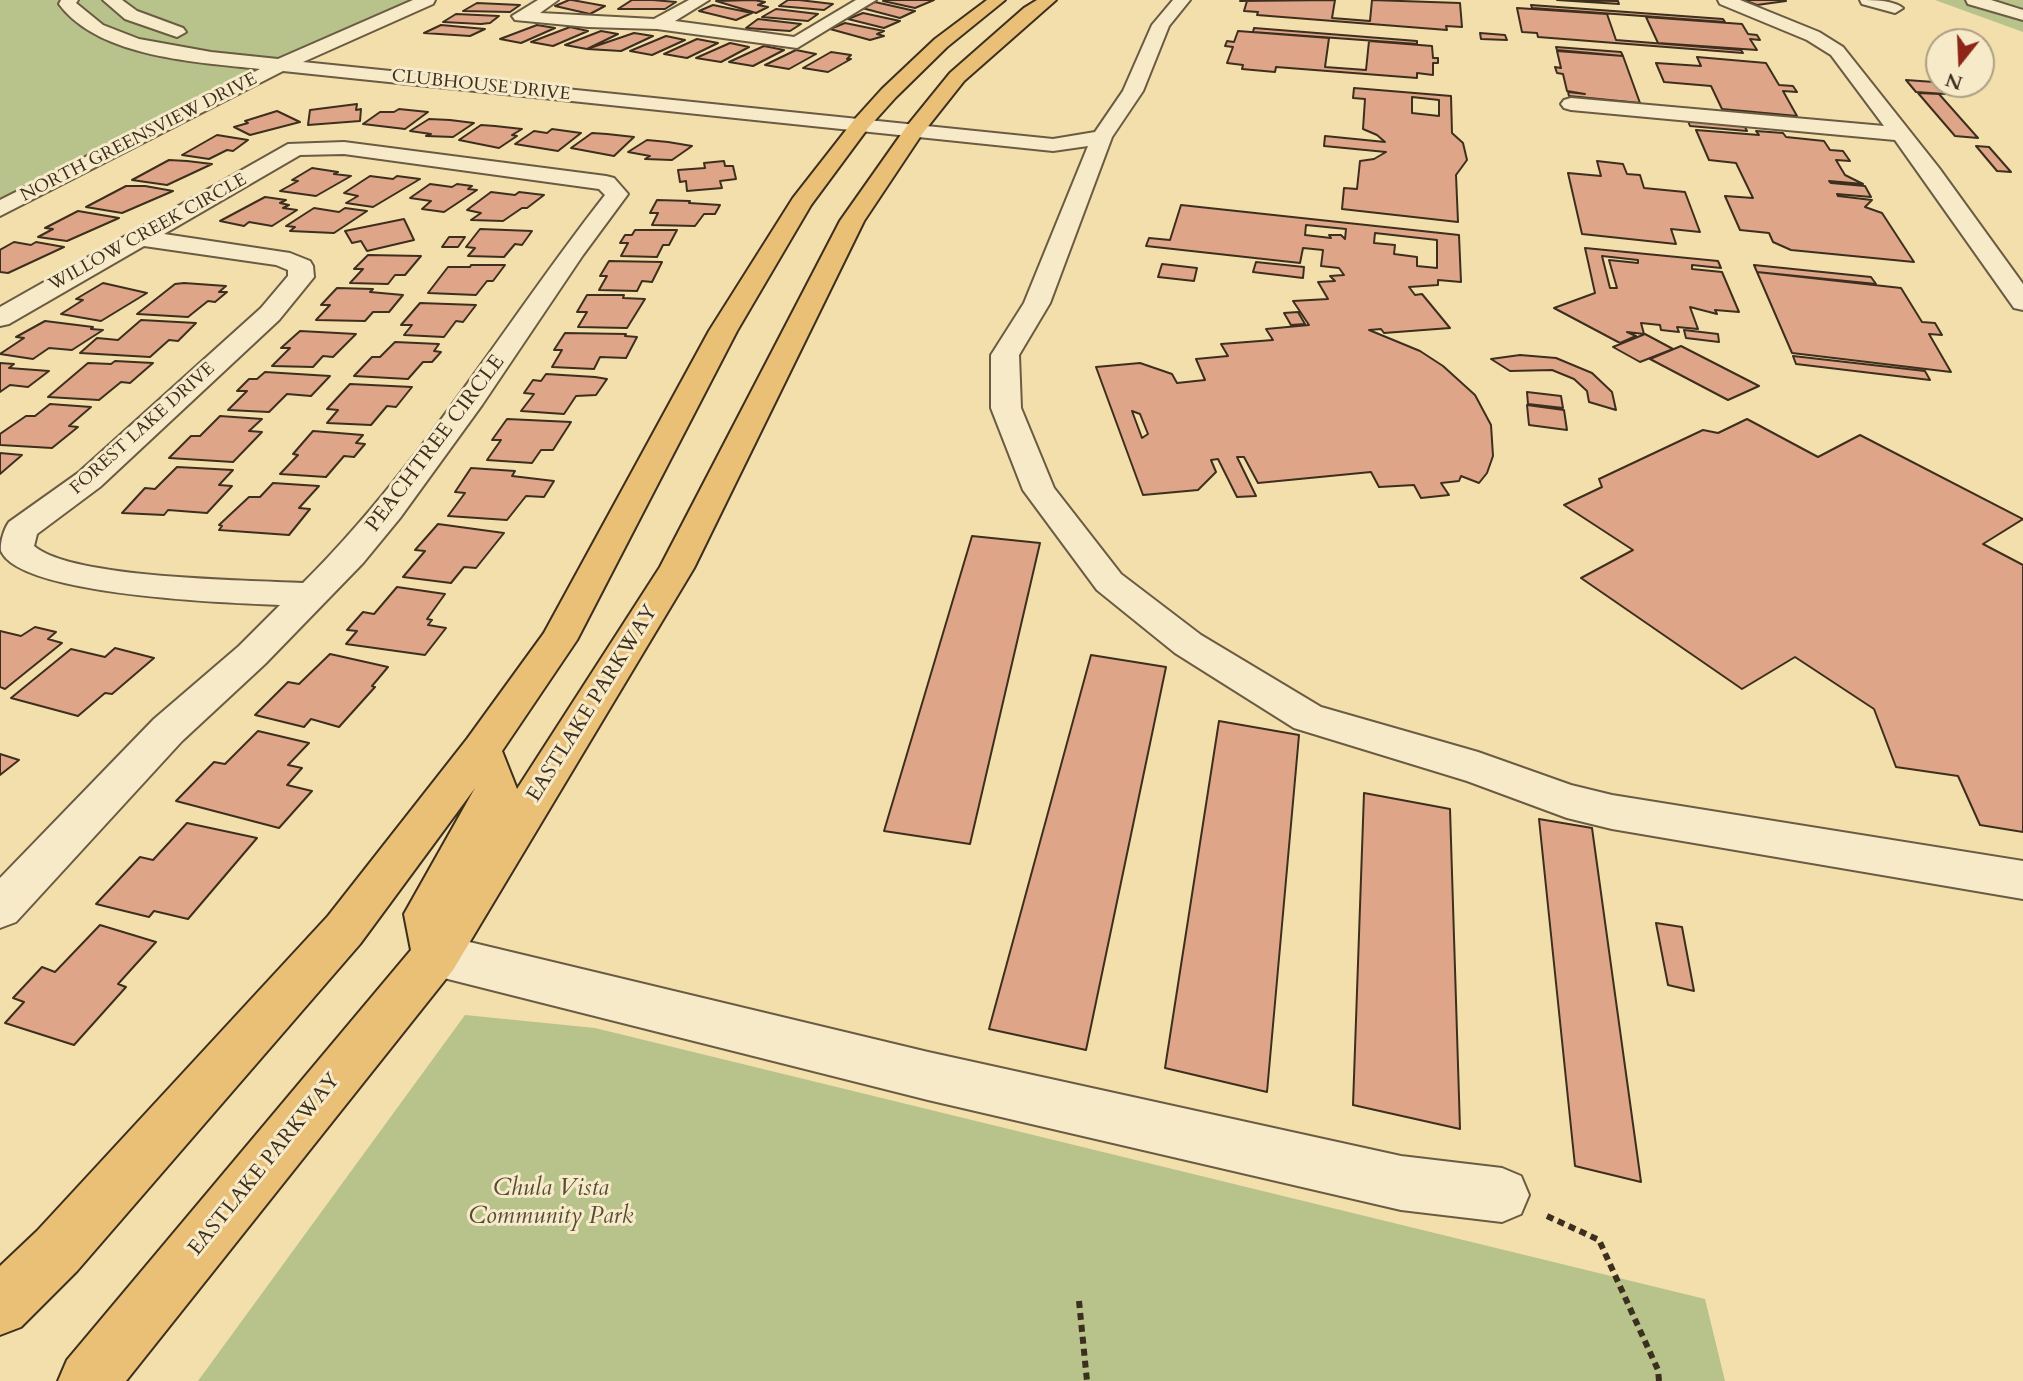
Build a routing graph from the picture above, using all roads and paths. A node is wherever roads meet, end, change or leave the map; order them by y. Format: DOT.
graph roads {
  1 [pos="70,0"];
  2 [pos="111,0"];
  3 [pos="427,0"];
  4 [pos="550,0"];
  5 [pos="701,0"];
  6 [pos="868,0"];
  7 [pos="998,0"];
  8 [pos="1048,0"];
  9 [pos="1182,0"];
  10 [pos="1726,0"];
  11 [pos="1868,0"];
  12 [pos="1974,0"];
  13 [pos="1895,8"];
  14 [pos="2023,15"];
  15 [pos="657,24"];
  16 [pos="191,35"];
  17 [pos="215,40"];
  18 [pos="305,54"];
  19 [pos="279,66"];
  20 [pos="663,85"];
  21 [pos="1572,104"];
  22 [pos="864,110"];
  23 [pos="959,112"];
  24 [pos="922,120"];
  25 [pos="1062,123"];
  26 [pos="1901,134"];
  27 [pos="1102,137"];
  28 [pos="296,149"];
  29 [pos="0,209"];
  30 [pos="138,238"];
  31 [pos="2023,302"];
  32 [pos="0,318"];
  33 [pos="312,595"];
  34 [pos="481,750"];
  35 [pos="2023,880"];
  36 [pos="0,908"];
  37 [pos="436,955"];
  38 [pos="1502,1195"];
  39 [pos="1079,1301"];
  40 [pos="0,1306"];
  41 [pos="88,1381"];
  42 [pos="1087,1381"];
  43 [pos="1659,1381"];
  1 -- 19 [label="street, CLUBHOUSE DRIVE"];
  2 -- 16 [label="street"];
  3 -- 18 [label="street, NORTH GREENSVIEW DRIVE"];
  4 -- 15 [label="street"];
  5 -- 15 [label="street"];
  6 -- 15 [label="street"];
  7 -- 22 [label="main road"];
  8 -- 24 [label="main road, EASTLAKE PARKWAY"];
  9 -- 27 [label="street"];
  10 -- 26 [label="street"];
  11 -- 13 [label="street"];
  12 -- 14 [label="street"];
  17 -- 18 [label="street, CLUBHOUSE DRIVE"];
  18 -- 19 [label="street, NORTH GREENSVIEW DRIVE"];
  18 -- 20 [label="street, CLUBHOUSE DRIVE"];
  19 -- 22 [label="street, CLUBHOUSE DRIVE"];
  19 -- 29 [label="street, NORTH GREENSVIEW DRIVE"];
  21 -- 26 [label="street"];
  22 -- 24 [label="street, CLUBHOUSE DRIVE"];
  22 -- 34 [label="main road"];
  23 -- 24 [label="street"];
  24 -- 27 [label="street"];
  24 -- 37 [label="main road, EASTLAKE PARKWAY"];
  25 -- 27 [label="street"];
  26 -- 31 [label="street"];
  27 -- 35 [label="street"];
  28 -- 30 [label="street, WILLOW CREEK CIRCLE"];
  28 -- 33 [label="street, PEACHTREE CIRCLE"];
  30 -- 32 [label="street, WILLOW CREEK CIRCLE"];
  30 -- 33 [label="street, FOREST LAKE DRIVE"];
  33 -- 36 [label="street, PEACHTREE CIRCLE"];
  34 -- 37 [label="main road"];
  34 -- 40 [label="main road"];
  37 -- 38 [label="street"];
  37 -- 41 [label="main road, EASTLAKE PARKWAY"];
  38 -- 43 [label="path"];
  39 -- 42 [label="path"];
}
